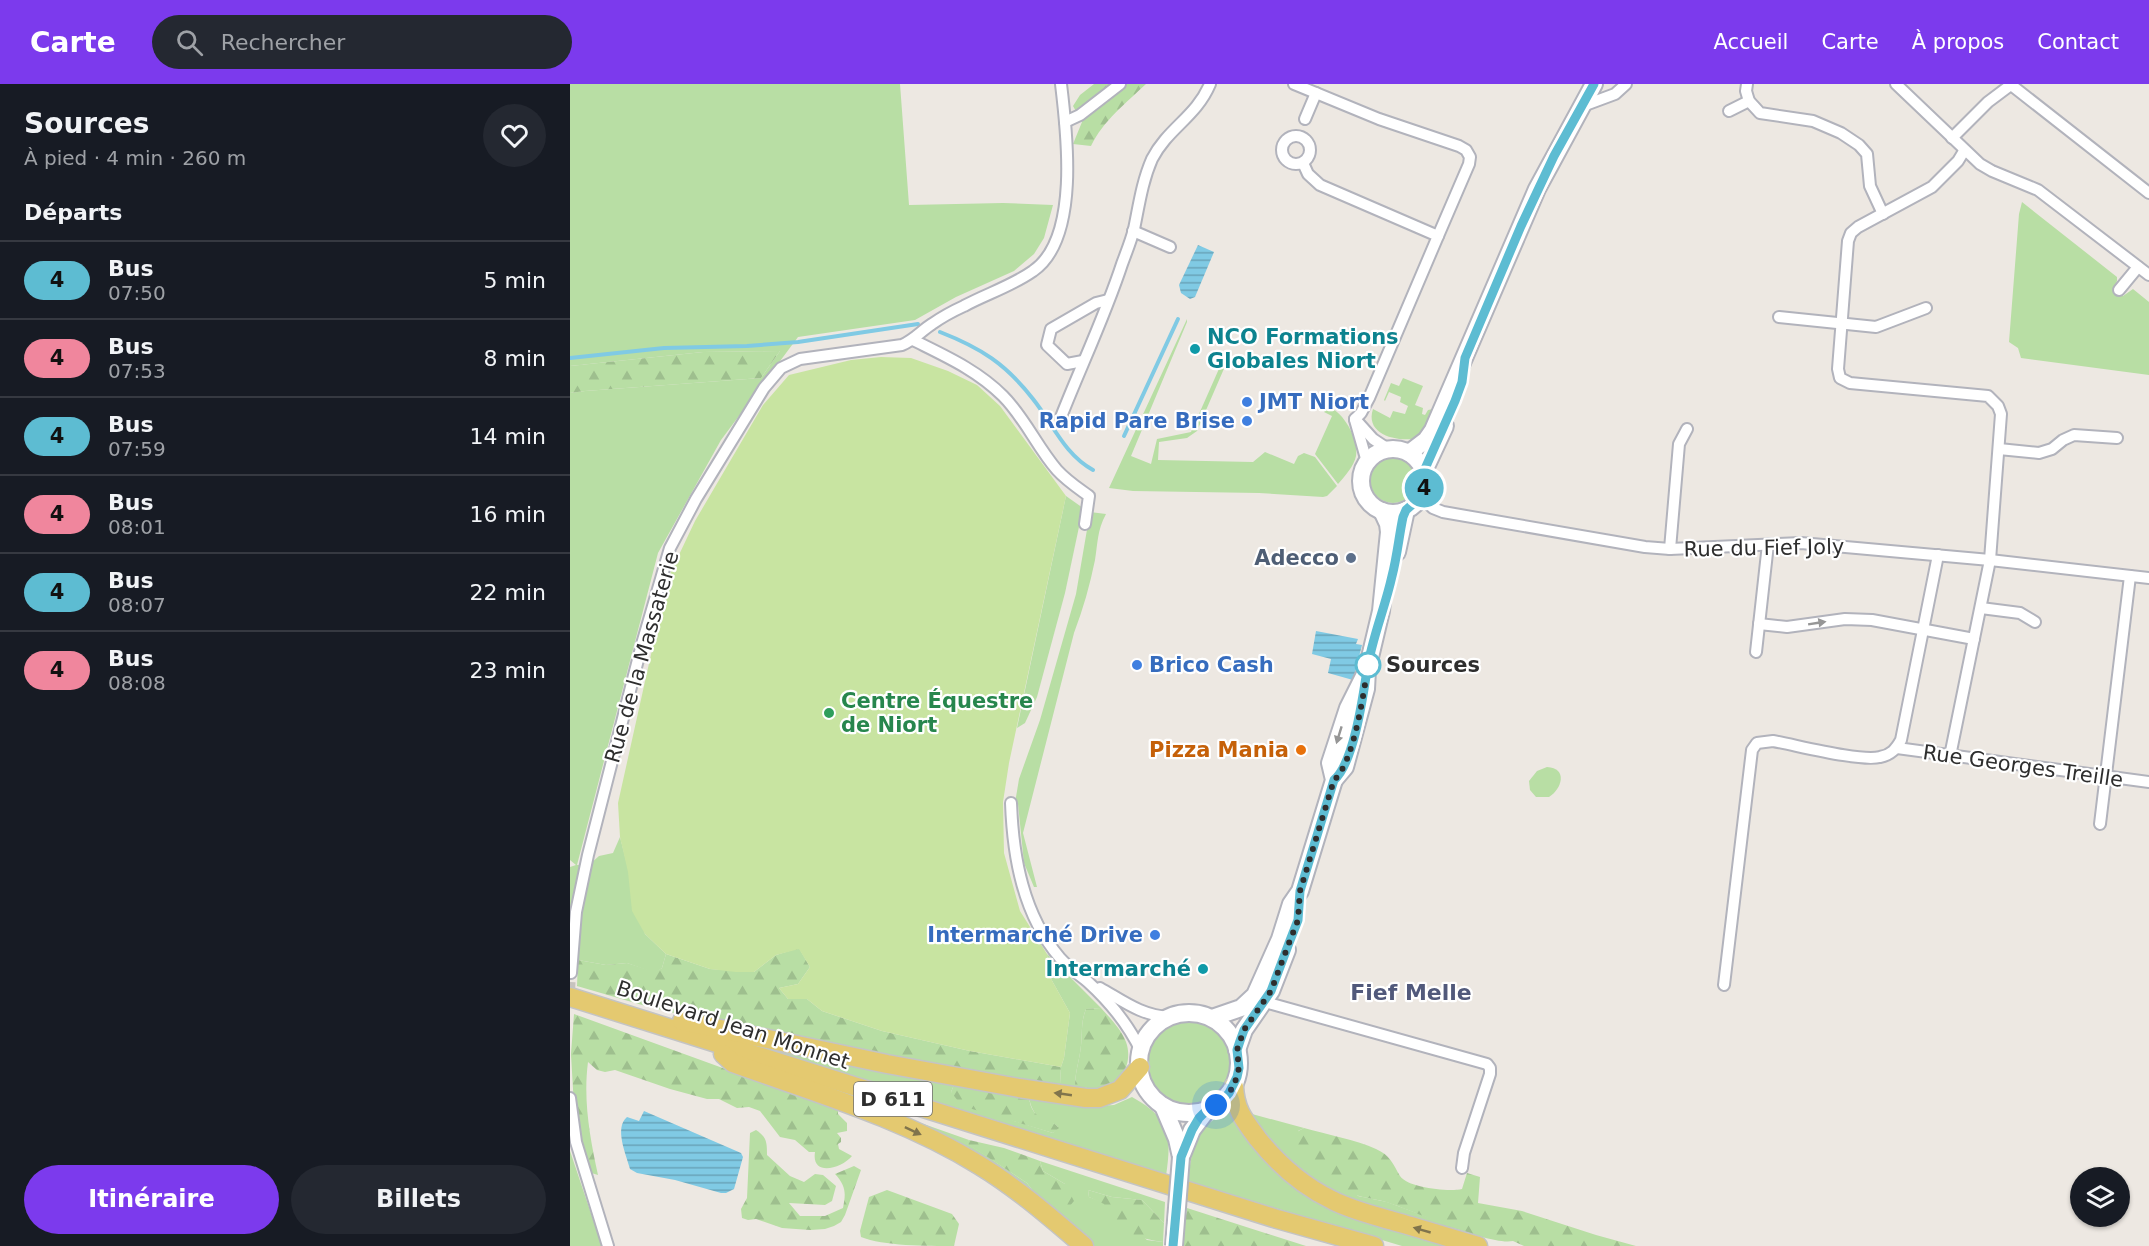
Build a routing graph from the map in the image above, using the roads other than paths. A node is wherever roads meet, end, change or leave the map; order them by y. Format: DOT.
graph roads {
  1 [pos="1061,84"];
  2 [pos="1120,84"];
  3 [pos="1210,84"];
  4 [pos="1294,84"];
  5 [pos="1594,84"];
  6 [pos="1747,84"];
  7 [pos="1896,84"];
  8 [pos="2011,84"];
  9 [pos="1625,86"];
  10 [pos="1316,93"];
  11 [pos="1749,101"];
  12 [pos="1580,107"];
  13 [pos="1729,111"];
  14 [pos="1305,119"];
  15 [pos="1065,122"];
  16 [pos="1952,138"];
  17 [pos="1964,151"];
  18 [pos="1303,163"];
  19 [pos="2149,193"];
  20 [pos="1883,214"];
  21 [pos="1133,231"];
  22 [pos="1438,236"];
  23 [pos="1170,247"];
  24 [pos="2139,267"];
  25 [pos="2149,275"];
  26 [pos="2119,290"];
  27 [pos="1108,300"];
  28 [pos="1926,308"];
  29 [pos="1779,317"];
  30 [pos="1841,323"];
  31 [pos="913,340"];
  32 [pos="1465,358"];
  33 [pos="1083,361"];
  34 [pos="1061,417"];
  35 [pos="1355,419"];
  36 [pos="1687,429"];
  37 [pos="2117,438"];
  38 [pos="1388,449"];
  39 [pos="1999,449"];
  40 [pos="1409,453"];
  41 [pos="1367,462"];
  42 [pos="1424,471"];
  43 [pos="1421,497"];
  44 [pos="1406,510"];
  45 [pos="1382,511"];
  46 [pos="1084,524"];
  47 [pos="1768,544"];
  48 [pos="1670,549"];
  49 [pos="1938,555"];
  50 [pos="1990,560"];
  51 [pos="2130,576"];
  52 [pos="2149,578"];
  53 [pos="1981,608"];
  54 [pos="1381,611"];
  55 [pos="2035,622"];
  56 [pos="1759,624"];
  57 [pos="1924,629"];
  58 [pos="1974,639"];
  59 [pos="1756,652"];
  60 [pos="1897,748"];
  61 [pos="1950,756"];
  62 [pos="2106,777"];
  63 [pos="2149,782"];
  64 [pos="1011,803"];
  65 [pos="2100,824"];
  66 [pos="1300,891"];
  67 [pos="571,972"];
  68 [pos="1087,982"];
  69 [pos="1724,986"];
  70 [pos="570,997"];
  71 [pos="1266,1000"];
  72 [pos="596,1005"];
  73 [pos="570,1006"];
  74 [pos="1170,1017"];
  75 [pos="1212,1018"];
  76 [pos="1237,1050"];
  77 [pos="723,1054"];
  78 [pos="1140,1059"];
  79 [pos="1234,1086"];
  80 [pos="570,1098"];
  81 [pos="1163,1106"];
  82 [pos="1208,1109"];
  83 [pos="1181,1157"];
  84 [pos="1462,1168"];
  85 [pos="1191,1196"];
  86 [pos="608,1246"];
  87 [pos="1084,1246"];
  88 [pos="1173,1246"];
  89 [pos="1346,1246"];
  90 [pos="1374,1246"];
  91 [pos="1478,1246"];
  1 -- 15 [label="street"];
  2 -- 15 [label="street"];
  3 -- 21 [label="street"];
  4 -- 10 [label="street"];
  5 -- 12 [label="main road"];
  6 -- 11 [label="street"];
  7 -- 16 [label="street"];
  8 -- 16 [label="street"];
  8 -- 19 [label="street"];
  9 -- 12 [label="street"];
  10 -- 14 [label="street"];
  10 -- 22 [label="street"];
  11 -- 13 [label="street"];
  11 -- 20 [label="street"];
  12 -- 32 [label="main road"];
  15 -- 31 [label="street"];
  16 -- 17 [label="street"];
  17 -- 20 [label="street"];
  17 -- 24 [label="street"];
  18 -- 22 [label="street"];
  20 -- 30 [label="street"];
  21 -- 23 [label="street"];
  21 -- 27 [label="street"];
  22 -- 35 [label="street"];
  24 -- 25 [label="street"];
  24 -- 26 [label="street"];
  27 -- 33 [label="street"];
  27 -- 33 [label="street"];
  28 -- 30 [label="street"];
  29 -- 30 [label="street"];
  30 -- 39 [label="street"];
  31 -- 46 [label="street"];
  31 -- 67 [label="street, Rue de la Massaterie"];
  32 -- 40 [label="main road"];
  32 -- 42 [label="main road"];
  33 -- 34 [label="street"];
  35 -- 38 [label="street"];
  35 -- 41 [label="street"];
  36 -- 48 [label="street"];
  37 -- 39 [label="street"];
  38 -- 40 [label="main road"];
  38 -- 41 [label="main road"];
  39 -- 50 [label="street"];
  40 -- 42 [label="main road"];
  41 -- 45 [label="main road"];
  42 -- 43 [label="main road"];
  43 -- 44 [label="main road"];
  43 -- 48 [label="street, Rue du Fief Joly"];
  44 -- 45 [label="main road"];
  44 -- 54 [label="main road"];
  45 -- 54 [label="main road"];
  47 -- 48 [label="street, Rue du Fief Joly"];
  47 -- 49 [label="street, Rue du Fief Joly"];
  47 -- 56 [label="street"];
  49 -- 50 [label="street, Rue du Fief Joly"];
  49 -- 57 [label="street"];
  50 -- 51 [label="street, Rue du Fief Joly"];
  50 -- 53 [label="street"];
  51 -- 52 [label="street, Rue du Fief Joly"];
  51 -- 62 [label="street"];
  53 -- 55 [label="street"];
  53 -- 58 [label="street"];
  54 -- 66 [label="main road"];
  56 -- 57 [label="street, one-way"];
  56 -- 59 [label="street"];
  57 -- 58 [label="street"];
  57 -- 60 [label="street"];
  58 -- 61 [label="street"];
  60 -- 61 [label="street, Rue Georges Treille"];
  60 -- 69 [label="street"];
  61 -- 62 [label="street, Rue Georges Treille"];
  62 -- 63 [label="street, Rue Georges Treille"];
  62 -- 65 [label="street"];
  64 -- 68 [label="street"];
  66 -- 71 [label="main road"];
  66 -- 75 [label="main road"];
  68 -- 74 [label="street"];
  68 -- 78 [label="street"];
  70 -- 72 [label="main road, Boulevard Jean Monnet / D 611"];
  71 -- 76 [label="main road"];
  71 -- 84 [label="street"];
  78 -- 72 [label="main road, one-way"];
  72 -- 85 [label="main road, Boulevard Jean Monnet / D 611"];
  73 -- 77 [label="main road, Boulevard Jean Monnet / D 611"];
  74 -- 75 [label="main road"];
  74 -- 78 [label="main road"];
  75 -- 76 [label="main road"];
  76 -- 79 [label="main road"];
  77 -- 85 [label="main road, Boulevard Jean Monnet / D 611"];
  77 -- 87 [label="main road, one-way"];
  78 -- 81 [label="main road"];
  79 -- 82 [label="main road"];
  91 -- 79 [label="main road, one-way"];
  80 -- 86 [label="street"];
  81 -- 82 [label="main road"];
  81 -- 83 [label="main road"];
  82 -- 83 [label="main road"];
  83 -- 88 [label="main road, bridge"];
  85 -- 89 [label="main road, D 611"];
  85 -- 90 [label="main road, D 611"];
}
